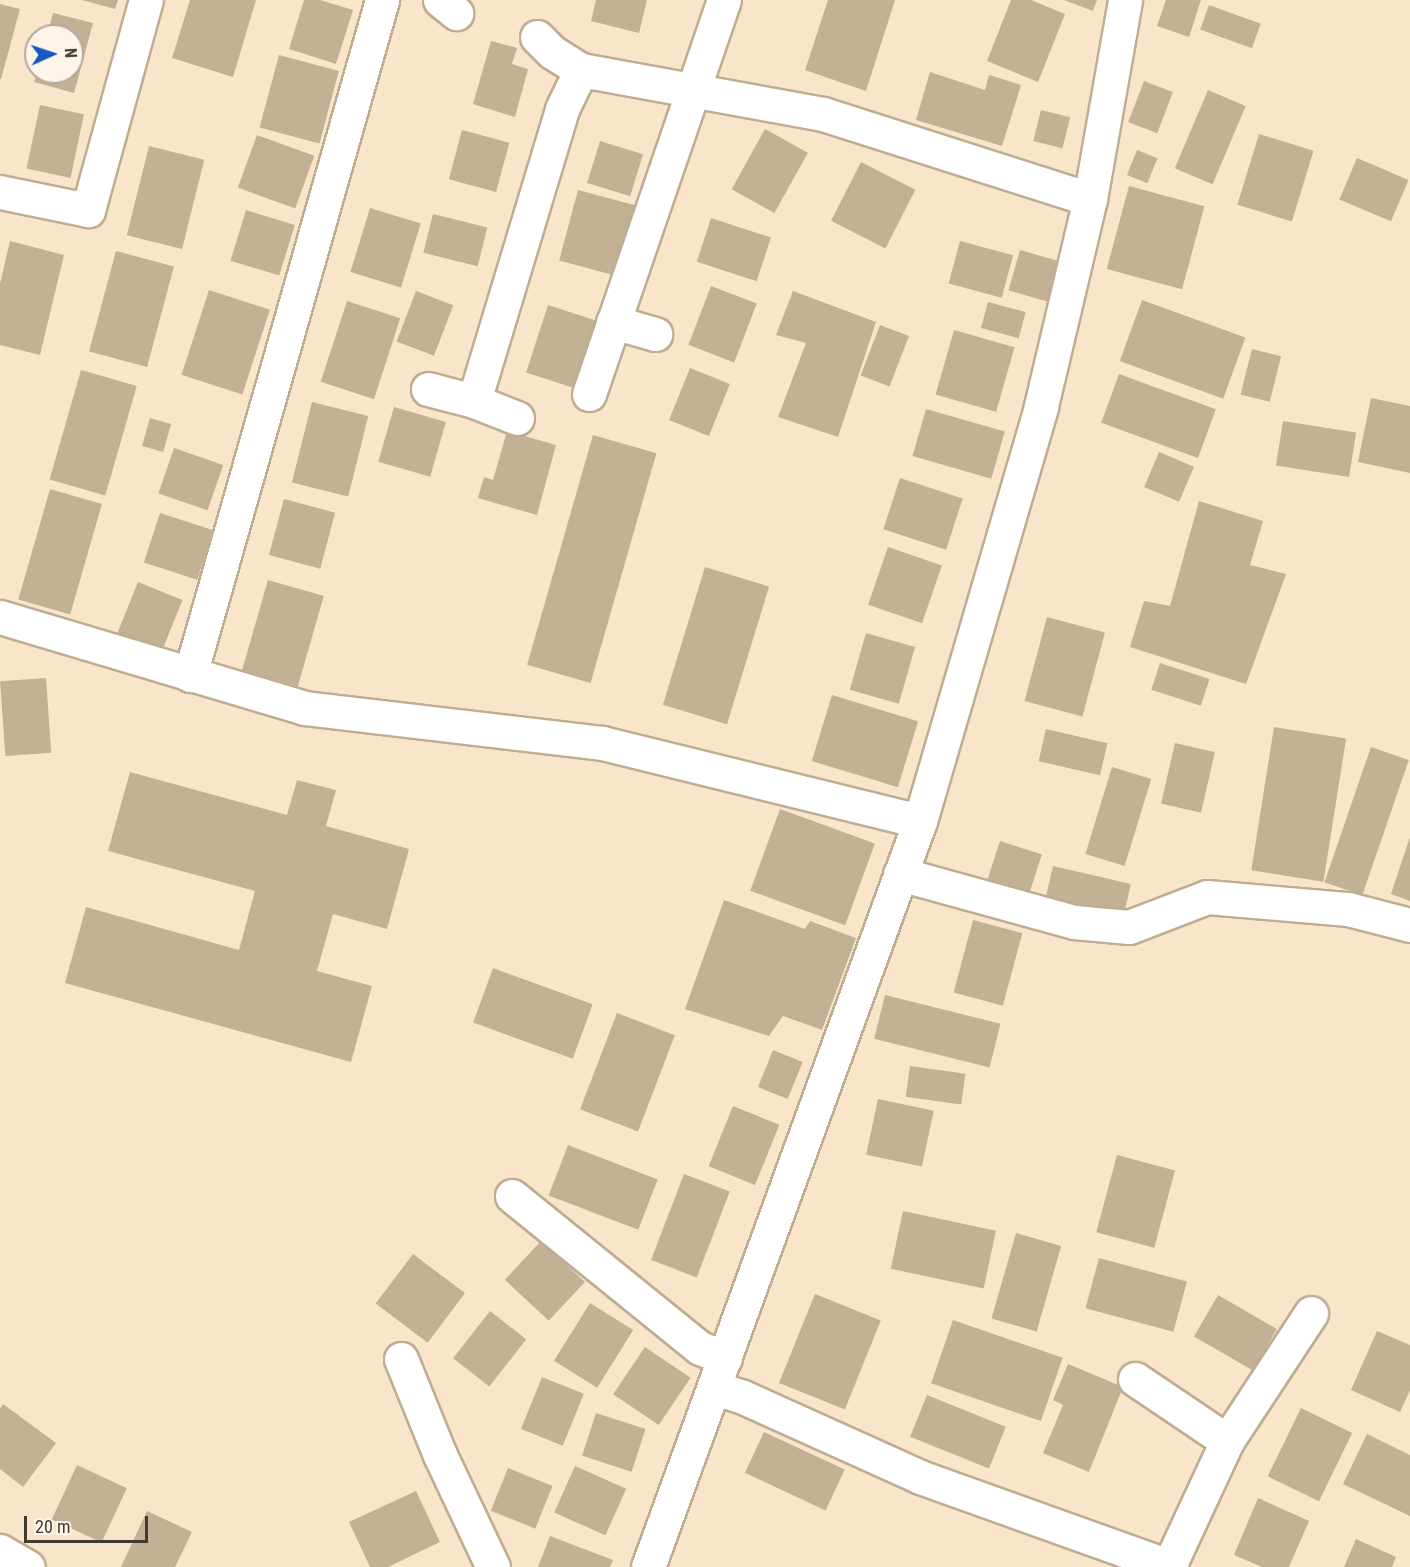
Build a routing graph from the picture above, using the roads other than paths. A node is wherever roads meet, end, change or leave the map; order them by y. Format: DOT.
graph roads {
  1 [pos="146,0"];
  2 [pos="382,0"];
  3 [pos="724,0"];
  4 [pos="1125,0"];
  5 [pos="537,37"];
  6 [pos="581,70"];
  7 [pos="695,93"];
  8 [pos="0,192"];
  9 [pos="1090,198"];
  10 [pos="613,322"];
  11 [pos="655,334"];
  12 [pos="428,389"];
  13 [pos="589,394"];
  14 [pos="474,401"];
  15 [pos="517,418"];
  16 [pos="0,617"];
  17 [pos="190,675"];
  18 [pos="920,821"];
  19 [pos="900,874"];
  20 [pos="1410,925"];
  21 [pos="512,1196"];
  22 [pos="1311,1313"];
  23 [pos="726,1358"];
  24 [pos="401,1359"];
  25 [pos="1135,1379"];
  26 [pos="714,1388"];
  27 [pos="1227,1442"];
  28 [pos="0,1551"];
  29 [pos="1170,1566"];
  30 [pos="28,1567"];
  31 [pos="493,1567"];
  32 [pos="648,1567"];
  1 -- 8 [label="street"];
  2 -- 17 [label="street"];
  3 -- 7 [label="street"];
  4 -- 9 [label="street"];
  5 -- 6 [label="street"];
  6 -- 7 [label="street"];
  6 -- 14 [label="street"];
  7 -- 9 [label="street"];
  7 -- 10 [label="street"];
  9 -- 18 [label="street"];
  10 -- 11 [label="street"];
  10 -- 13 [label="street"];
  12 -- 14 [label="street"];
  14 -- 15 [label="street"];
  16 -- 17 [label="street"];
  17 -- 18 [label="street"];
  18 -- 19 [label="street"];
  19 -- 20 [label="street"];
  19 -- 23 [label="street"];
  21 -- 23 [label="street"];
  22 -- 27 [label="street"];
  23 -- 26 [label="street"];
  24 -- 31 [label="street"];
  25 -- 27 [label="street"];
  26 -- 29 [label="street"];
  26 -- 32 [label="street"];
  27 -- 29 [label="street"];
  28 -- 30 [label="street"];
}
